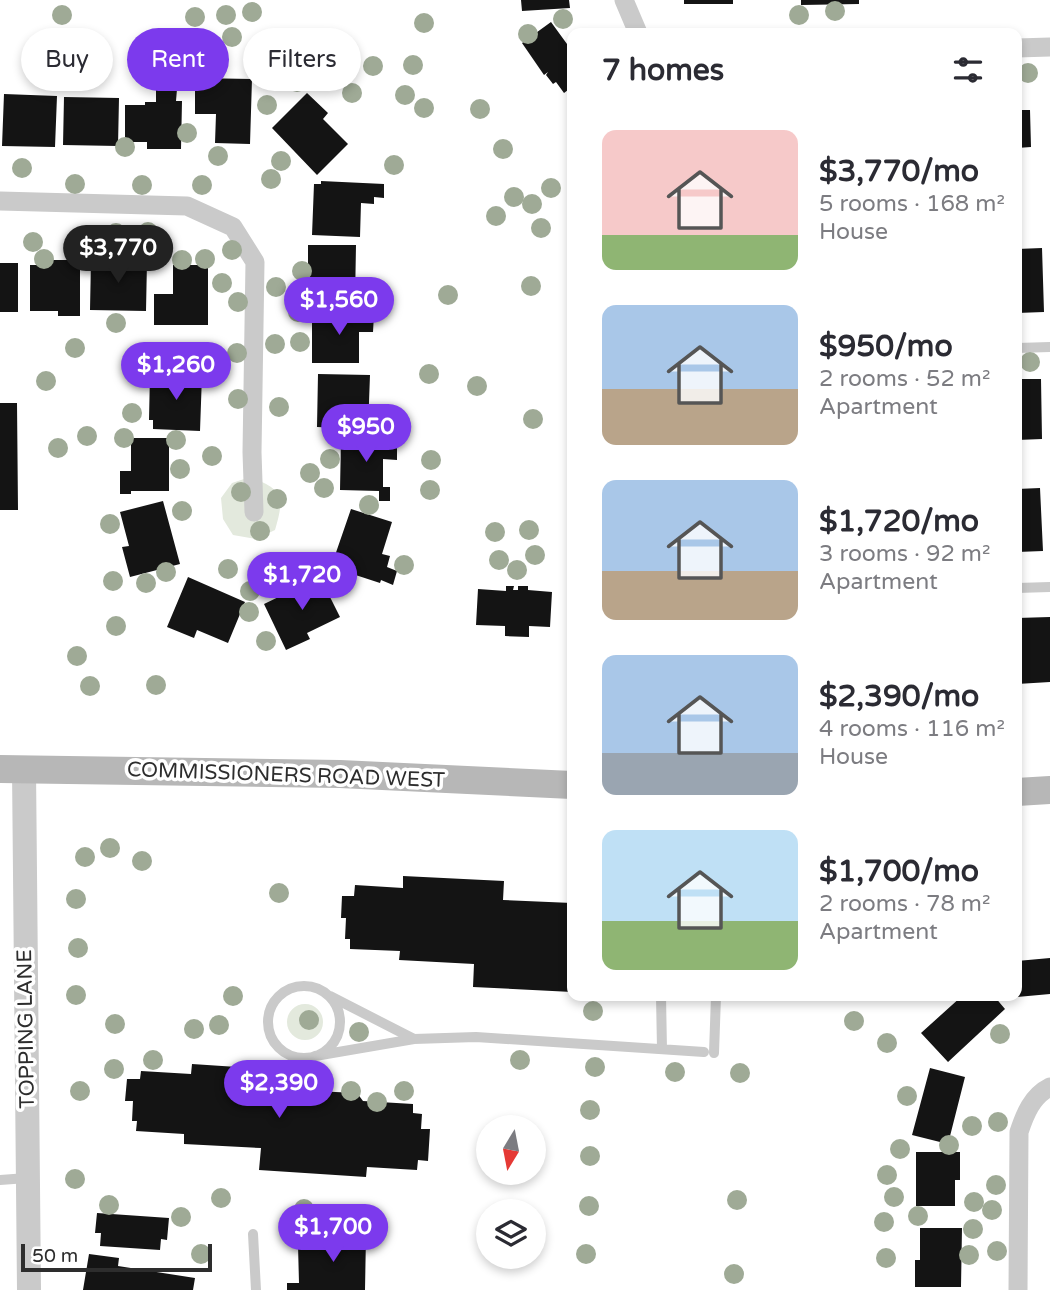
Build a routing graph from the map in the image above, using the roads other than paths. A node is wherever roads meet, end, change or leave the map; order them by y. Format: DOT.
graph roads {
  1 [pos="624,0"];
  2 [pos="636,28"];
  3 [pos="1050,47"];
  4 [pos="1022,48"];
  5 [pos="0,201"];
  6 [pos="1050,347"];
  7 [pos="1022,348"];
  8 [pos="254,512"];
  9 [pos="1050,587"];
  10 [pos="1022,588"];
  11 [pos="12,769"];
  12 [pos="567,785"];
  13 [pos="1050,790"];
  14 [pos="1022,792"];
  15 [pos="325,993"];
  16 [pos="661,1001"];
  17 [pos="715,1001"];
  18 [pos="414,1039"];
  19 [pos="662,1049"];
  20 [pos="315,1056"];
  21 [pos="1050,1087"];
  22 [pos="28,1178"];
  23 [pos="0,1180"];
  24 [pos="253,1234"];
  25 [pos="29,1290"];
  26 [pos="256,1290"];
  27 [pos="1018,1290"];
  1 -- 2 [label="street"];
  3 -- 4 [label="street"];
  5 -- 8 [label="street"];
  6 -- 7 [label="lane"];
  9 -- 10 [label="lane"];
  11 -- 12 [label="main road, COMMISSIONERS ROAD WEST"];
  11 -- 22 [label="street, TOPPING LANE"];
  13 -- 14 [label="main road"];
  15 -- 18 [label="lane"];
  15 -- 20 [label="lane"];
  15 -- 20 [label="lane"];
  16 -- 19 [label="lane"];
  17 -- 19 [label="lane"];
  18 -- 19 [label="lane"];
  18 -- 20 [label="lane"];
  21 -- 27 [label="street"];
  22 -- 23 [label="lane"];
  22 -- 25 [label="street, TOPPING LANE"];
  24 -- 26 [label="lane"];
}
